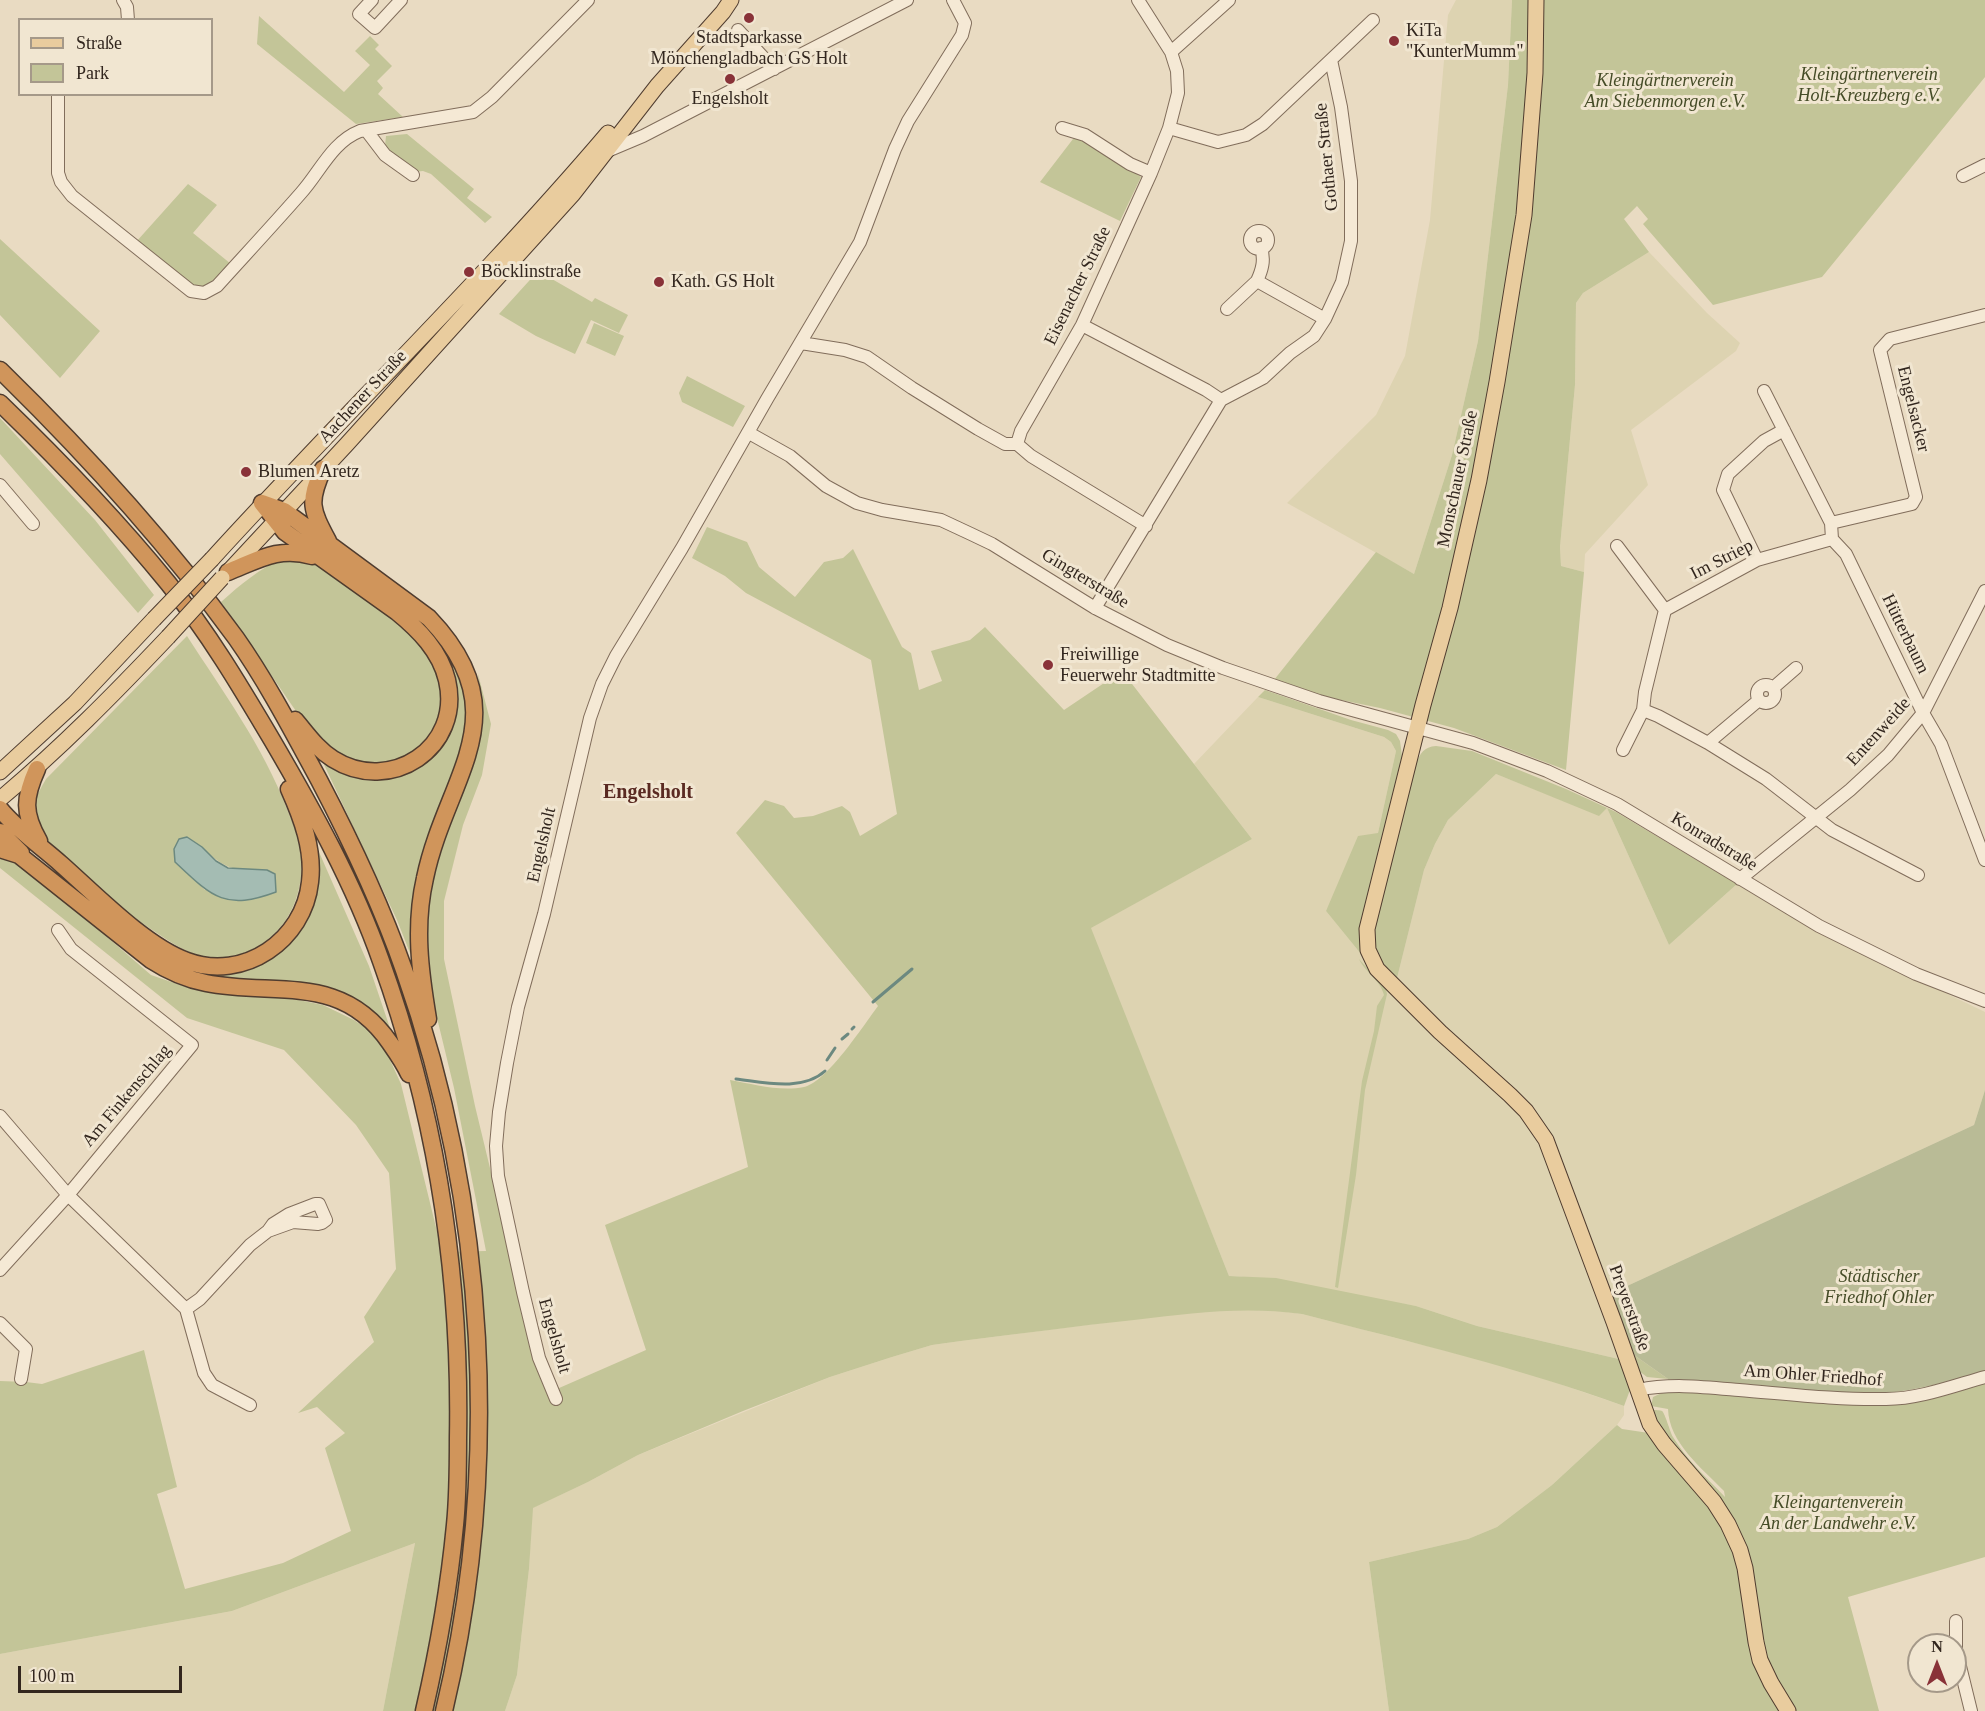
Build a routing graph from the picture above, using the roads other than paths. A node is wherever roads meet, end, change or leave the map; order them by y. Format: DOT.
graph roads {
  1 [pos="123,0"];
  2 [pos="372,0"];
  3 [pos="380,0"];
  4 [pos="401,0"];
  5 [pos="588,0"];
  6 [pos="724,0"];
  7 [pos="731,0"];
  8 [pos="906,0"];
  9 [pos="953,0"];
  10 [pos="1138,0"];
  11 [pos="1229,0"];
  12 [pos="1536,0"];
  13 [pos="391,11"];
  14 [pos="128,18"];
  15 [pos="1373,20"];
  16 [pos="738,30"];
  17 [pos="1171,52"];
  18 [pos="1331,60"];
  19 [pos="774,69"];
  20 [pos="58,96"];
  21 [pos="1062,128"];
  22 [pos="1169,128"];
  23 [pos="366,130"];
  24 [pos="634,140"];
  25 [pos="605,152"];
  26 [pos="1985,165"];
  27 [pos="574,172"];
  28 [pos="1151,172"];
  29 [pos="413,175"];
  30 [pos="1963,176"];
  31 [pos="573,194"];
  32 [pos="1261,248"];
  33 [pos="1257,281"];
  34 [pos="1227,309"];
  35 [pos="1985,315"];
  36 [pos="1325,319"];
  37 [pos="1082,325"];
  38 [pos="801,344"];
  39 [pos="0,370"];
  40 [pos="1764,391"];
  41 [pos="1221,400"];
  42 [pos="0,403"];
  43 [pos="1784,430"];
  44 [pos="748,433"];
  45 [pos="1017,444"];
  46 [pos="323,469"];
  47 [pos="0,484"];
  48 [pos="262,503"];
  49 [pos="279,516"];
  50 [pos="1831,523"];
  51 [pos="33,524"];
  52 [pos="1146,526"];
  53 [pos="1832,539"];
  54 [pos="1617,546"];
  55 [pos="332,547"];
  56 [pos="1757,560"];
  57 [pos="328,564"];
  58 [pos="225,575"];
  59 [pos="1985,593"];
  60 [pos="1095,608"];
  61 [pos="1665,610"];
  62 [pos="1796,668"];
  63 [pos="260,676"];
  64 [pos="1643,710"];
  65 [pos="1923,713"];
  66 [pos="256,714"];
  67 [pos="1418,727"];
  68 [pos="1708,743"];
  69 [pos="1623,750"];
  70 [pos="37,769"];
  71 [pos="0,771"];
  72 [pos="0,799"];
  73 [pos="0,809"];
  74 [pos="1816,817"];
  75 [pos="0,832"];
  76 [pos="42,847"];
  77 [pos="0,849"];
  78 [pos="1985,860"];
  79 [pos="43,874"];
  80 [pos="1918,875"];
  81 [pos="1740,879"];
  82 [pos="58,930"];
  83 [pos="1370,957"];
  84 [pos="1985,1001"];
  85 [pos="436,1075"];
  86 [pos="427,1114"];
  87 [pos="0,1116"];
  88 [pos="68,1195"];
  89 [pos="268,1231"];
  90 [pos="0,1270"];
  91 [pos="186,1309"];
  92 [pos="0,1323"];
  93 [pos="1985,1377"];
  94 [pos="21,1379"];
  95 [pos="1638,1390"];
  96 [pos="556,1399"];
  97 [pos="250,1405"];
  98 [pos="1956,1621"];
  99 [pos="424,1711"];
  100 [pos="444,1711"];
  101 [pos="1788,1711"];
  102 [pos="1971,1711"];
  1 -- 14 [label="street"];
  2 -- 13 [label="street"];
  3 -- 13 [label="street"];
  4 -- 13 [label="street"];
  5 -- 23 [label="street"];
  6 -- 27 [label="main road, Aachener Straße"];
  7 -- 25 [label="main road, Aachener Straße"];
  8 -- 19 [label="street"];
  9 -- 38 [label="street, Engelsholt"];
  10 -- 17 [label="street, Eisenacher Straße"];
  11 -- 17 [label="street"];
  12 -- 67 [label="main road, Monschauer Straße"];
  15 -- 18 [label="street, Gothaer Straße"];
  16 -- 19 [label="street"];
  17 -- 22 [label="street, Eisenacher Straße"];
  18 -- 22 [label="street, Gothaer Straße"];
  18 -- 36 [label="street, Gothaer Straße"];
  19 -- 24 [label="street"];
  20 -- 23 [label="street"];
  21 -- 28 [label="street"];
  22 -- 28 [label="street, Eisenacher Straße"];
  23 -- 29 [label="street"];
  24 -- 25 [label="street"];
  24 -- 31 [label="street"];
  25 -- 27 [label="street"];
  25 -- 31 [label="main road, Aachener Straße"];
  26 -- 30 [label="street"];
  27 -- 48 [label="main road, Aachener Straße"];
  28 -- 37 [label="street, Eisenacher Straße"];
  31 -- 46 [label="main road, Aachener Straße"];
  32 -- 33 [label="street"];
  33 -- 34 [label="street"];
  33 -- 36 [label="street"];
  35 -- 50 [label="street, Engelsacker"];
  36 -- 41 [label="street, Gothaer Straße"];
  37 -- 41 [label="street"];
  37 -- 45 [label="street, Eisenacher Straße"];
  38 -- 44 [label="street, Engelsholt"];
  38 -- 45 [label="street"];
  39 -- 63 [label="highway"];
  40 -- 43 [label="street"];
  41 -- 52 [label="street"];
  42 -- 66 [label="highway"];
  43 -- 50 [label="street"];
  43 -- 56 [label="street"];
  44 -- 60 [label="street, Gingterstraße"];
  44 -- 96 [label="street, Engelsholt"];
  45 -- 52 [label="street"];
  46 -- 49 [label="main road, Aachener Straße"];
  46 -- 55 [label="highway"];
  47 -- 51 [label="street"];
  48 -- 49 [label="highway"];
  48 -- 71 [label="main road, Aachener Straße, bridge"];
  49 -- 55 [label="highway"];
  49 -- 57 [label="highway"];
  49 -- 58 [label="main road, Aachener Straße"];
  50 -- 53 [label="street"];
  52 -- 60 [label="street"];
  53 -- 56 [label="street, Im Striep"];
  53 -- 65 [label="street, Hütterbaum"];
  54 -- 61 [label="street"];
  55 -- 85 [label="highway"];
  56 -- 61 [label="street, Im Striep"];
  57 -- 58 [label="highway"];
  57 -- 63 [label="highway"];
  58 -- 70 [label="main road, Aachener Straße, bridge"];
  59 -- 65 [label="street, Entenweide"];
  60 -- 67 [label="street, Gingterstraße"];
  61 -- 64 [label="street"];
  62 -- 68 [label="street"];
  63 -- 85 [label="highway"];
  64 -- 68 [label="street"];
  64 -- 69 [label="street"];
  65 -- 74 [label="street, Entenweide"];
  65 -- 78 [label="street, Hütterbaum"];
  66 -- 76 [label="highway"];
  66 -- 86 [label="highway"];
  67 -- 81 [label="street, Konradstraße"];
  67 -- 83 [label="main road, Monschauer Straße"];
  68 -- 74 [label="street"];
  70 -- 72 [label="main road, Aachener Straße"];
  70 -- 76 [label="highway"];
  73 -- 76 [label="highway"];
  74 -- 80 [label="street"];
  74 -- 81 [label="street, Entenweide"];
  75 -- 79 [label="highway"];
  77 -- 79 [label="highway"];
  79 -- 86 [label="highway"];
  81 -- 84 [label="street, Konradstraße"];
  82 -- 88 [label="street, Am Finkenschlag"];
  83 -- 95 [label="main road, Preyerstraße"];
  85 -- 100 [label="highway"];
  86 -- 99 [label="highway"];
  87 -- 88 [label="street"];
  88 -- 90 [label="street"];
  88 -- 91 [label="street"];
  89 -- 91 [label="street"];
  91 -- 97 [label="street"];
  92 -- 94 [label="street"];
  93 -- 95 [label="street, Am Ohler Friedhof"];
  95 -- 101 [label="main road, Preyerstraße"];
  98 -- 102 [label="street"];
}
